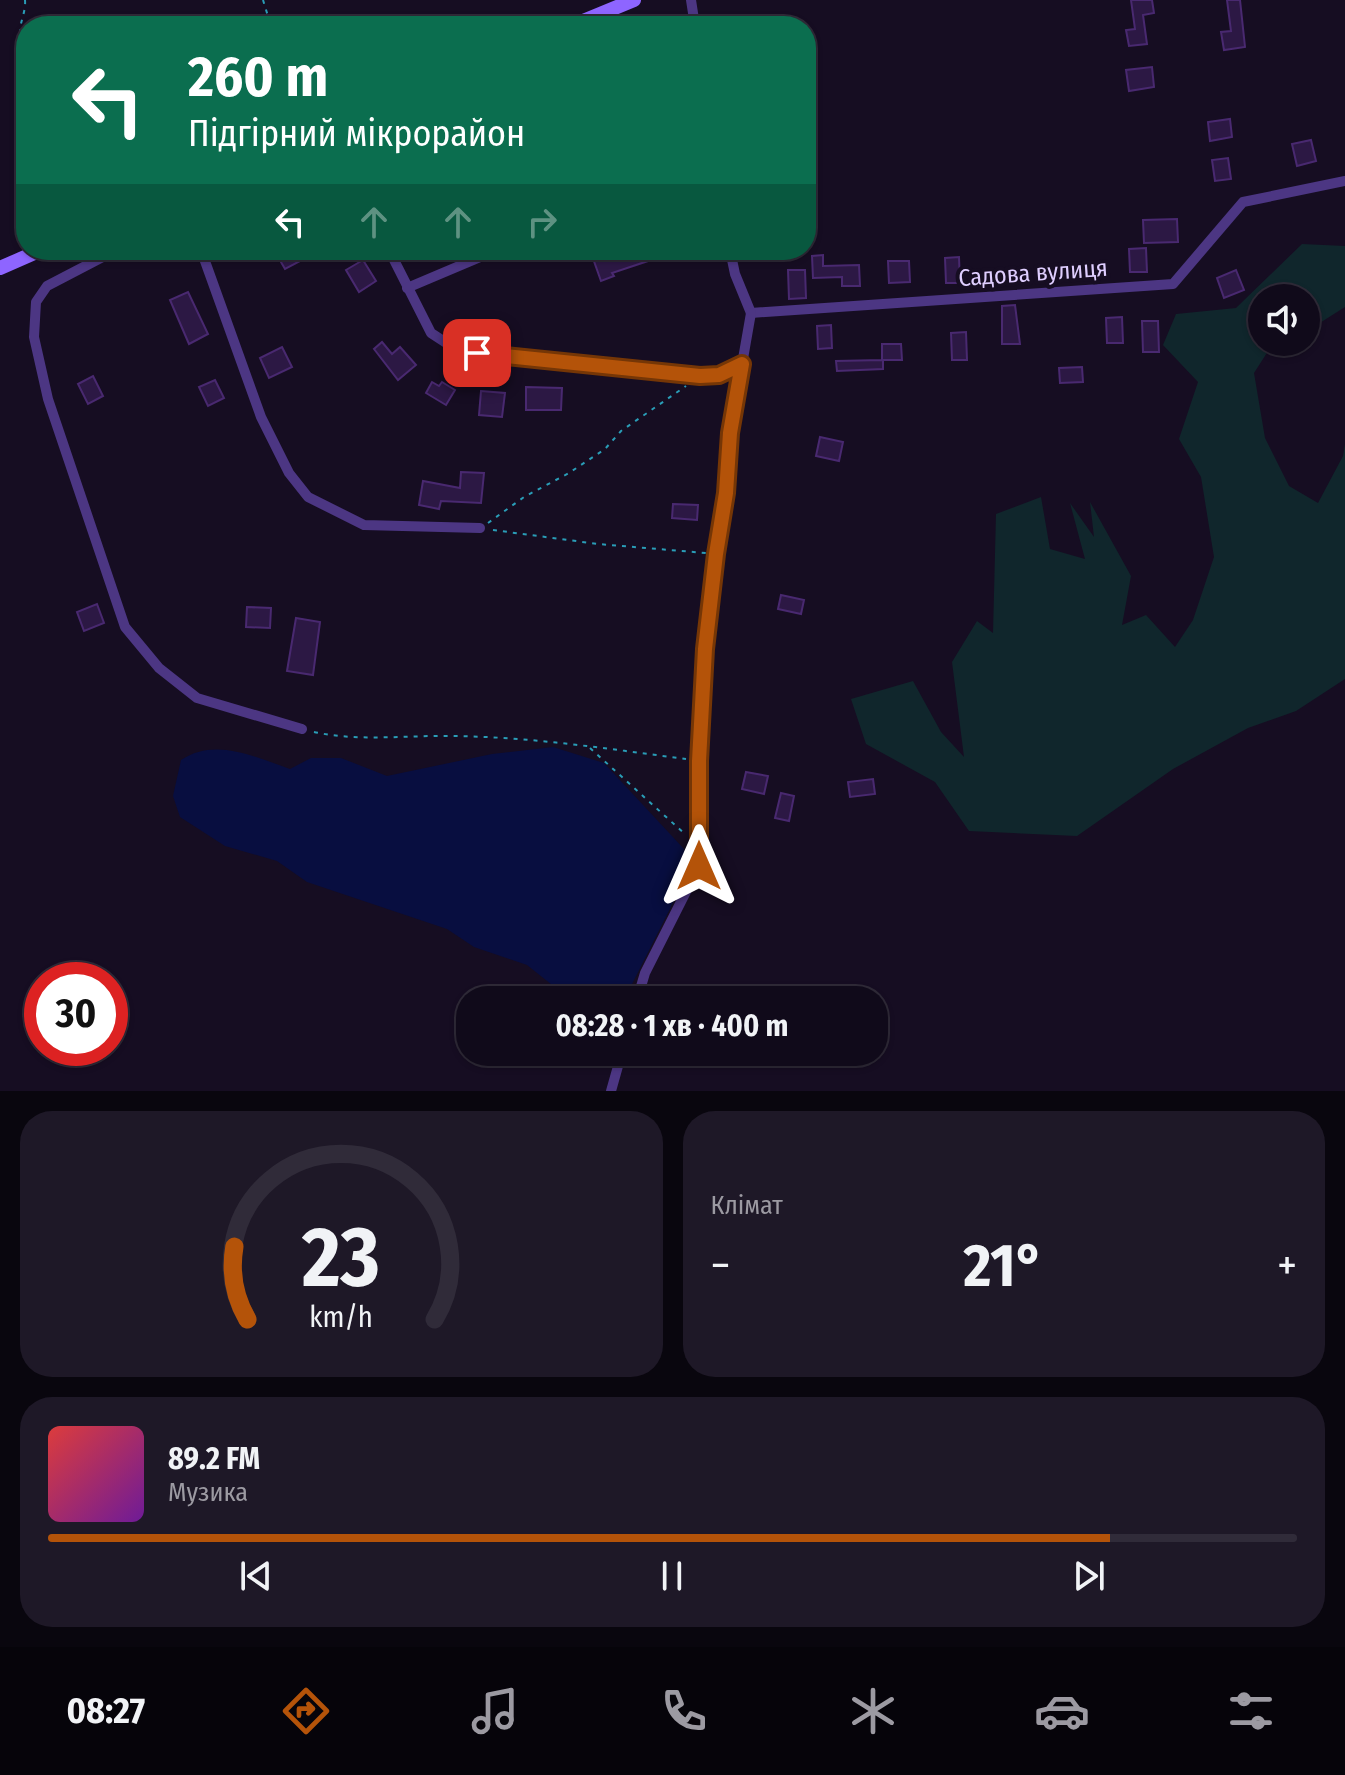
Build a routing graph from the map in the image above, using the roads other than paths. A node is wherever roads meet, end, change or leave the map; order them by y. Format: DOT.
graph roads {
  1 [pos="634,0"];
  2 [pos="595,16"];
  3 [pos="1345,181"];
  4 [pos="97,260"];
  5 [pos="205,260"];
  6 [pos="394,260"];
  7 [pos="473,260"];
  8 [pos="732,260"];
  9 [pos="407,288"];
  10 [pos="751,313"];
  11 [pos="742,364"];
  12 [pos="480,528"];
  13 [pos="302,729"];
  14 [pos="641,986"];
  15 [pos="618,1066"];
  16 [pos="611,1091"];
  1 -- 2 [label="street"];
  3 -- 10 [label="street, Садова вулиця"];
  4 -- 13 [label="street"];
  5 -- 12 [label="street"];
  6 -- 9 [label="street"];
  7 -- 9 [label="street"];
  8 -- 10 [label="street"];
  9 -- 11 [label="street"];
  10 -- 11 [label="street"];
  11 -- 14 [label="street"];
  15 -- 16 [label="street"];
}
